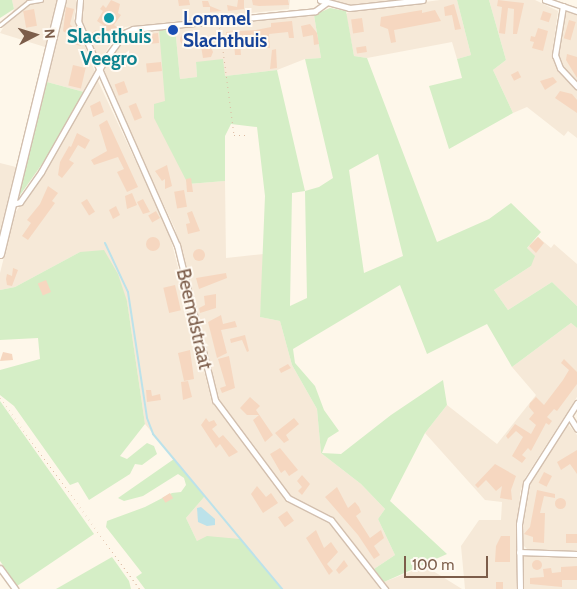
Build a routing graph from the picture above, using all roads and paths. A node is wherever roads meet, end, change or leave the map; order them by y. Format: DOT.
graph roads {
  1 [pos="41,0"];
  2 [pos="62,0"];
  3 [pos="80,0"];
  4 [pos="320,0"];
  5 [pos="419,0"];
  6 [pos="545,0"];
  7 [pos="326,3"];
  8 [pos="563,6"];
  9 [pos="577,11"];
  10 [pos="220,21"];
  11 [pos="0,25"];
  12 [pos="98,71"];
  13 [pos="577,86"];
  14 [pos="245,135"];
  15 [pos="12,204"];
  16 [pos="0,254"];
  17 [pos="0,398"];
  18 [pos="577,403"];
  19 [pos="569,416"];
  20 [pos="577,429"];
  21 [pos="519,552"];
  22 [pos="577,554"];
  23 [pos="0,568"];
  24 [pos="15,589"];
  25 [pos="140,589"];
  26 [pos="385,589"];
  27 [pos="520,589"];
  1 -- 11 [label="lane"];
  2 -- 15 [label="main road"];
  3 -- 12 [label="street, Beemdstraat"];
  4 -- 7 [label="street"];
  5 -- 7 [label="street"];
  6 -- 8 [label="street"];
  7 -- 10 [label="street"];
  8 -- 9 [label="street"];
  8 -- 13 [label="street"];
  10 -- 12 [label="street"];
  10 -- 14 [label="path"];
  12 -- 15 [label="street"];
  12 -- 26 [label="street, Beemdstraat"];
  15 -- 16 [label="main road"];
  17 -- 25 [label="path"];
  18 -- 19 [label="street"];
  19 -- 20 [label="street"];
  19 -- 21 [label="street"];
  21 -- 22 [label="street"];
  21 -- 27 [label="street"];
  23 -- 24 [label="street"];
}
